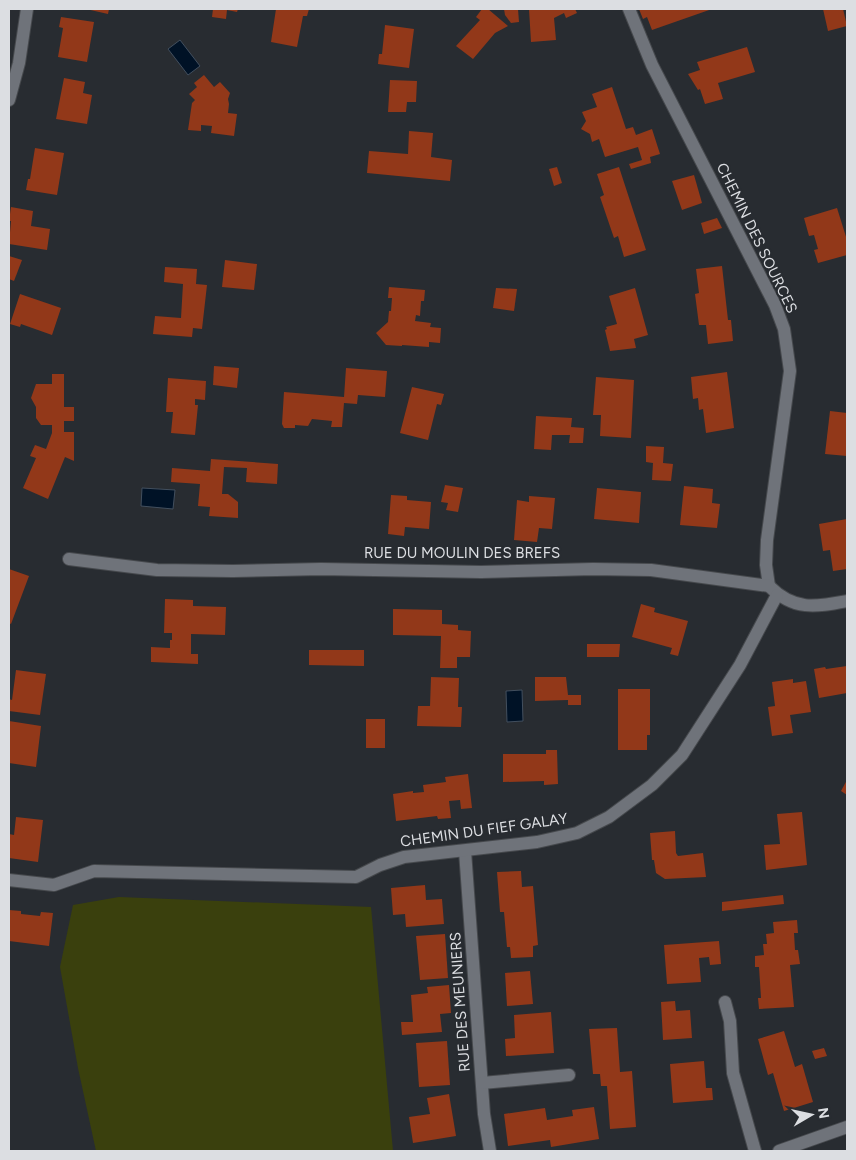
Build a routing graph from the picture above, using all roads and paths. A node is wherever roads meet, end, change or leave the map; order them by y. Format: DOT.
graph roads {
  1 [pos="28,9"];
  2 [pos="629,9"];
  3 [pos="9,100"];
  4 [pos="69,559"];
  5 [pos="773,591"];
  6 [pos="847,601"];
  7 [pos="465,851"];
  8 [pos="9,880"];
  9 [pos="725,1002"];
  10 [pos="569,1075"];
  11 [pos="482,1083"];
  12 [pos="847,1127"];
  13 [pos="490,1151"];
  14 [pos="755,1151"];
  15 [pos="779,1151"];
  1 -- 3 [label="street"];
  2 -- 5 [label="street, CHEMIN DES SOURCES"];
  4 -- 5 [label="street, RUE DU MOULIN DES BREFS"];
  5 -- 6 [label="street, RUE DU MOULIN DES BREFS"];
  5 -- 7 [label="street, CHEMIN DU FIEF GALAY"];
  7 -- 8 [label="street, CHEMIN DU FIEF GALAY"];
  7 -- 11 [label="street, RUE DES MEUNIERS"];
  9 -- 14 [label="street"];
  10 -- 11 [label="street"];
  11 -- 13 [label="street, RUE DES MEUNIERS"];
  12 -- 15 [label="street"];
}
